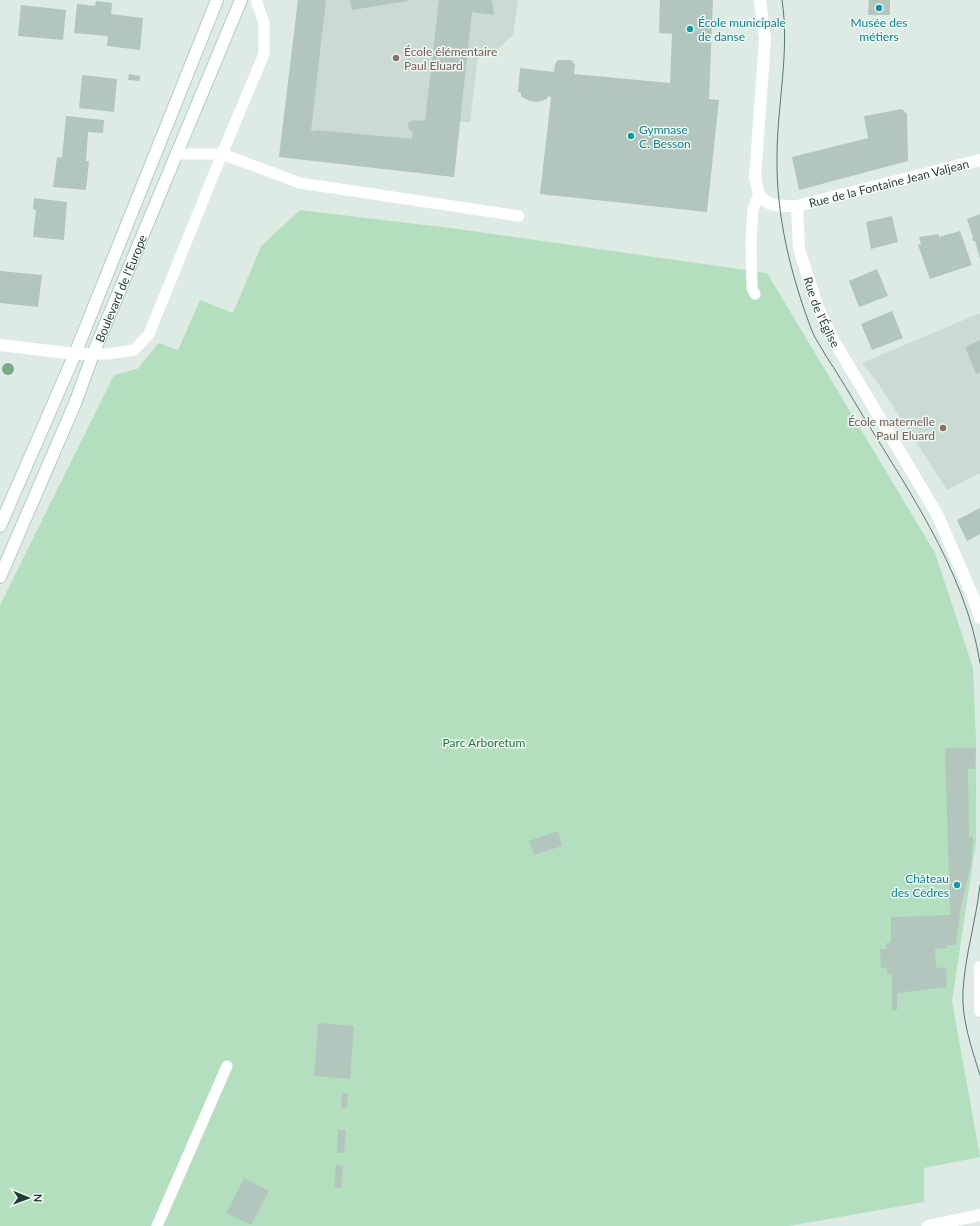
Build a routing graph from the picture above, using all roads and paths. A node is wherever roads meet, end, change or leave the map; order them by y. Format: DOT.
graph roads {
  1 [pos="217,0"];
  2 [pos="241,0"];
  3 [pos="256,0"];
  4 [pos="760,0"];
  5 [pos="177,154"];
  6 [pos="222,154"];
  7 [pos="980,160"];
  8 [pos="760,194"];
  9 [pos="797,206"];
  10 [pos="520,216"];
  11 [pos="755,294"];
  12 [pos="0,345"];
  13 [pos="75,354"];
  14 [pos="93,354"];
  15 [pos="0,526"];
  16 [pos="0,577"];
  17 [pos="980,618"];
  18 [pos="980,967"];
  19 [pos="980,1011"];
  20 [pos="227,1066"];
  21 [pos="980,1215"];
  22 [pos="157,1226"];
  23 [pos="928,1226"];
  1 -- 13 [label="main road, Boulevard de l'Europe"];
  2 -- 5 [label="main road, Boulevard de l'Europe"];
  3 -- 6 [label="lane"];
  4 -- 8 [label="main road"];
  5 -- 6 [label="lane"];
  5 -- 14 [label="main road, Boulevard de l'Europe"];
  6 -- 10 [label="lane"];
  6 -- 14 [label="lane"];
  7 -- 9 [label="main road, Rue de la Fontaine Jean Valjean"];
  8 -- 9 [label="main road"];
  8 -- 11 [label="lane"];
  9 -- 17 [label="main road, Rue de l'Église"];
  12 -- 13 [label="main road"];
  13 -- 14 [label="main road"];
  13 -- 15 [label="main road, Boulevard de l'Europe"];
  14 -- 16 [label="main road, Boulevard de l'Europe"];
  18 -- 19 [label="main road"];
  20 -- 22 [label="lane"];
  21 -- 23 [label="main road"];
}
